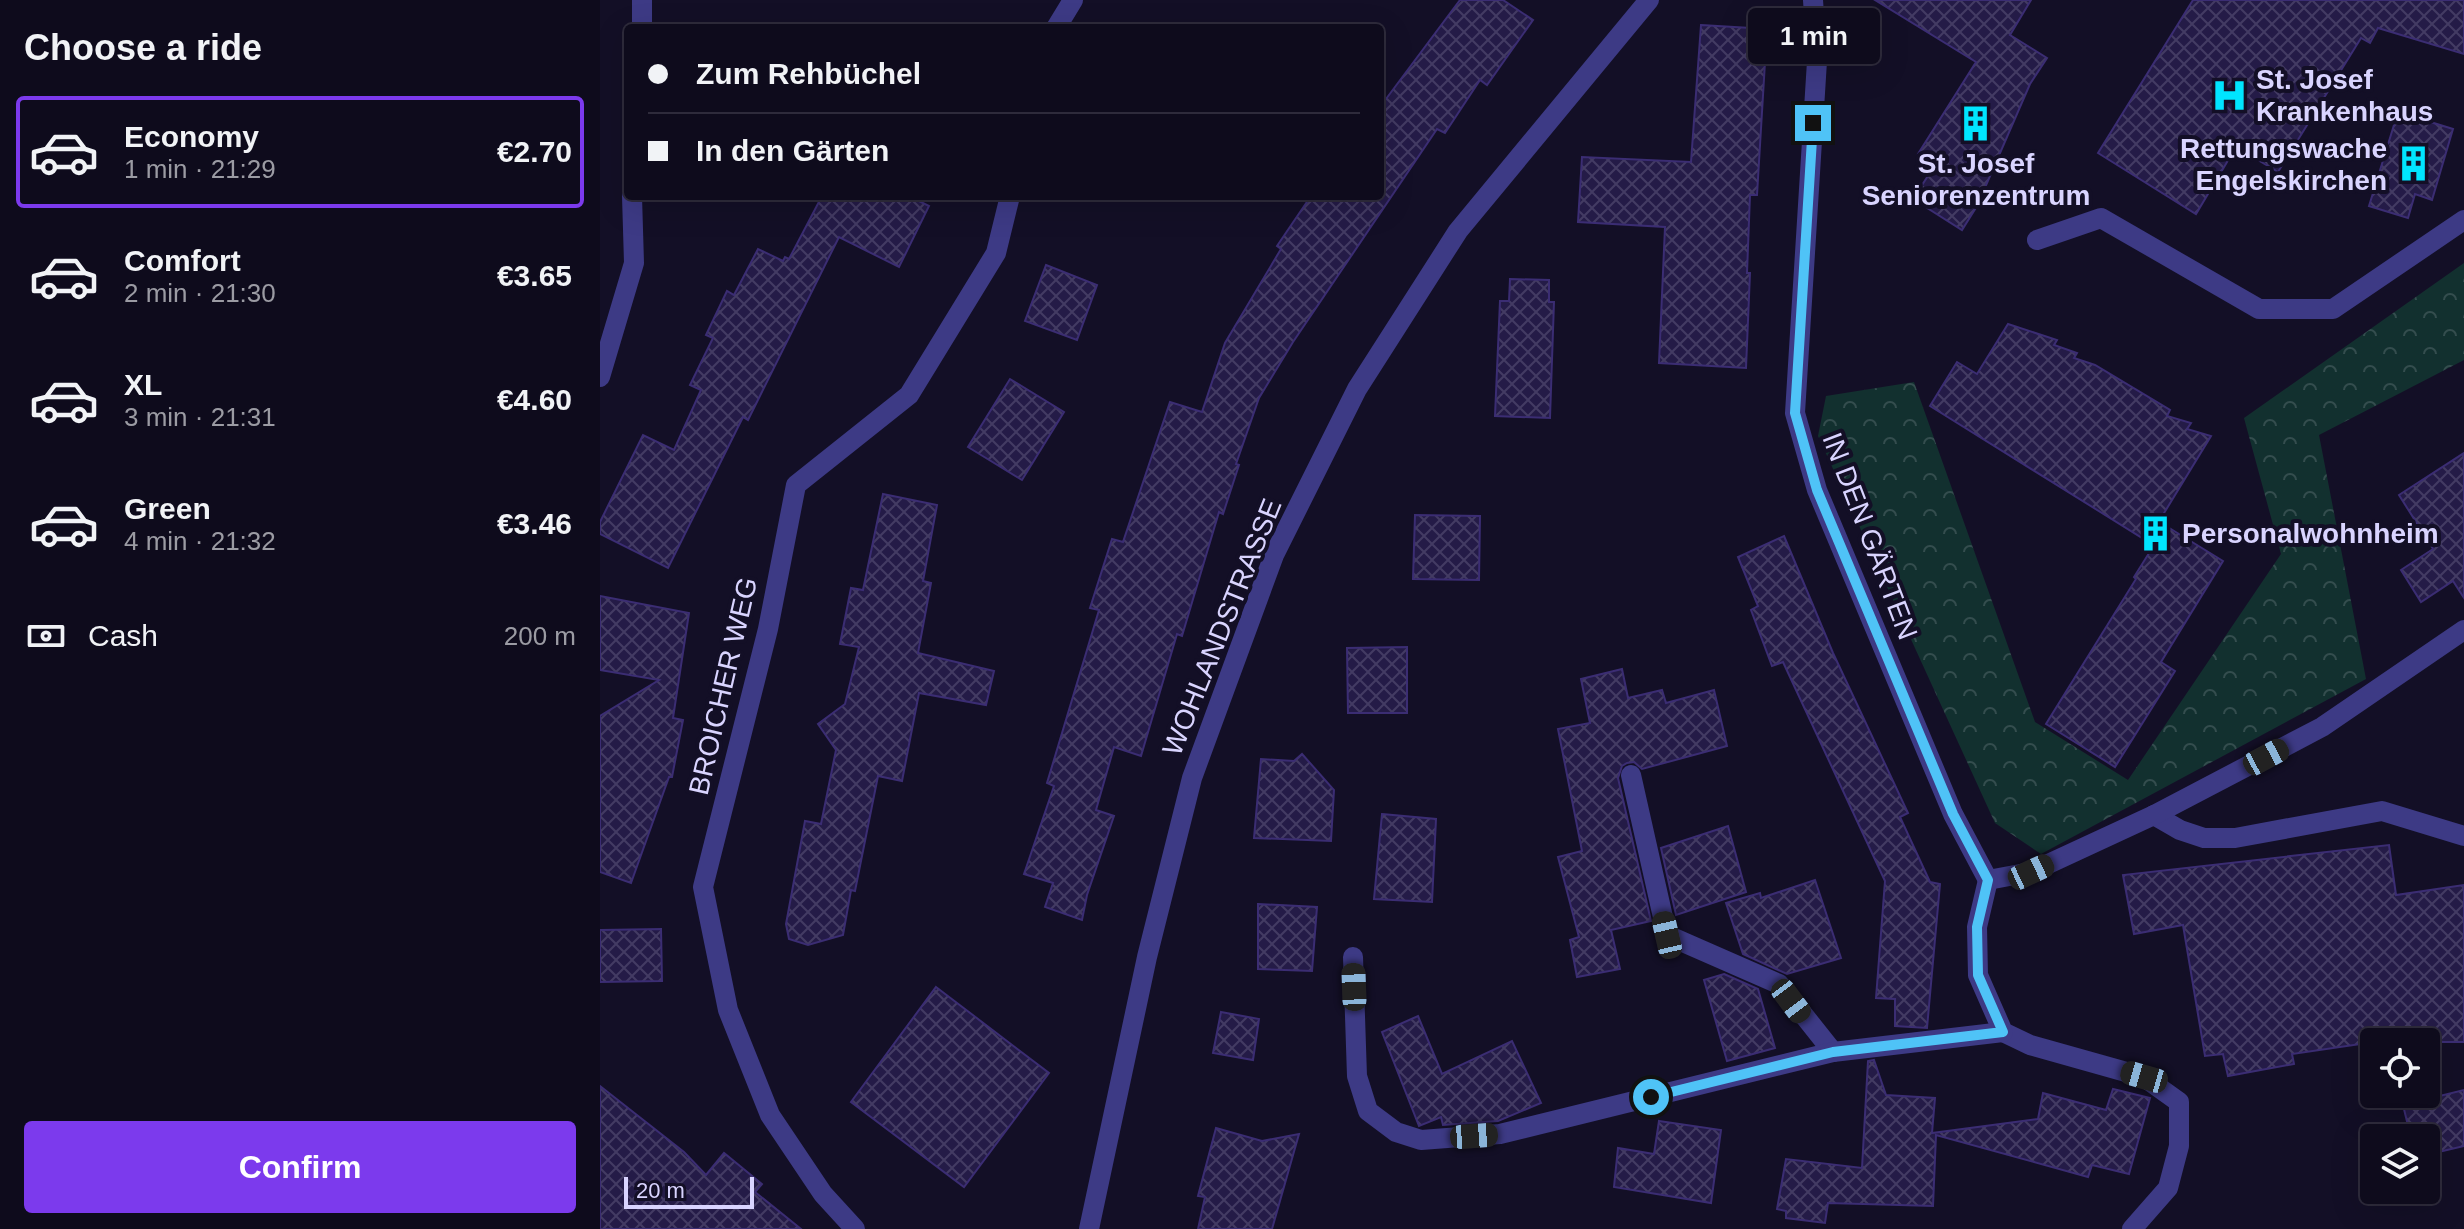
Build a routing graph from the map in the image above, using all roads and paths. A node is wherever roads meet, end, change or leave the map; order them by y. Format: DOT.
graph roads {
  1 [pos="642,0"];
  2 [pos="1073,0"];
  3 [pos="1649,0"];
  4 [pos="1813,0"];
  5 [pos="642,24"];
  6 [pos="1058,24"];
  7 [pos="632,200"];
  8 [pos="1009,200"];
  9 [pos="2464,220"];
  10 [pos="2037,240"];
  11 [pos="600,377"];
  12 [pos="2464,630"];
  13 [pos="1631,775"];
  14 [pos="2154,815"];
  15 [pos="2464,836"];
  16 [pos="1988,880"];
  17 [pos="1353,957"];
  18 [pos="2003,1032"];
  19 [pos="1833,1052"];
  20 [pos="855,1229"];
  21 [pos="1089,1229"];
  22 [pos="2132,1229"];
  1 -- 5 [label="street"];
  2 -- 6 [label="street"];
  3 -- 21 [label="street, WOHLANDSTRASSE"];
  4 -- 16 [label="street, IN DEN GÄRTEN"];
  7 -- 11 [label="street"];
  8 -- 20 [label="street, BROICHER WEG"];
  9 -- 10 [label="street"];
  12 -- 14 [label="street"];
  13 -- 19 [label="street"];
  14 -- 15 [label="street"];
  14 -- 16 [label="street"];
  16 -- 18 [label="street"];
  17 -- 19 [label="street"];
  18 -- 19 [label="street"];
  18 -- 22 [label="street"];
}
